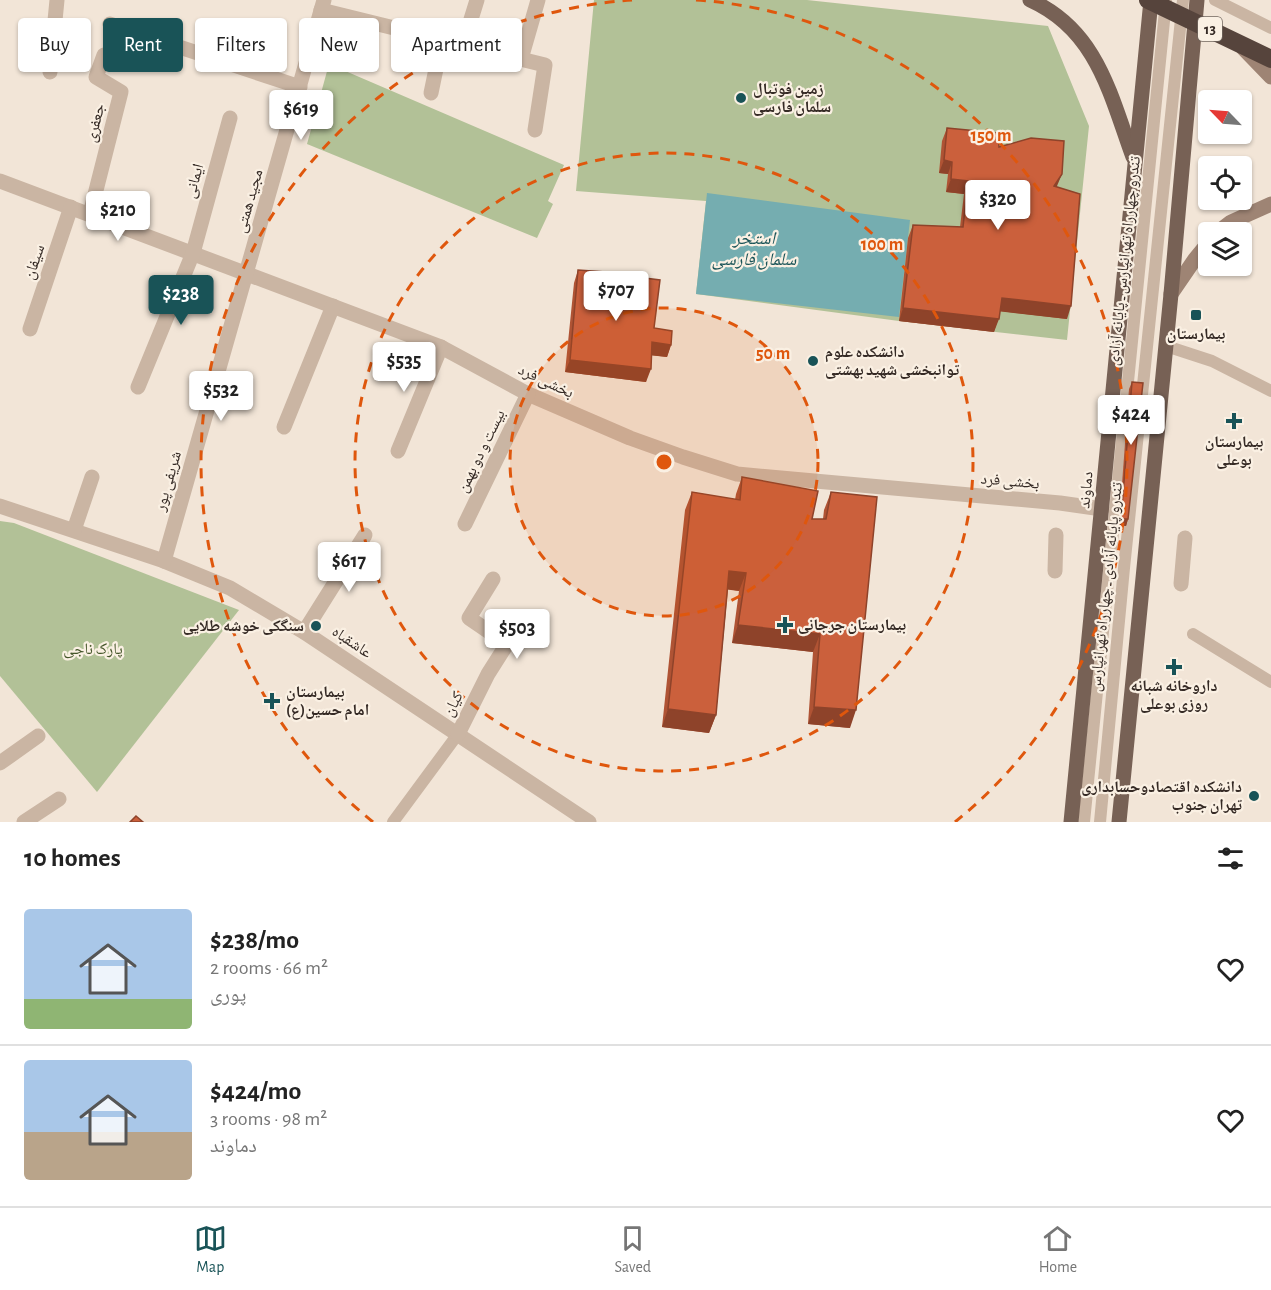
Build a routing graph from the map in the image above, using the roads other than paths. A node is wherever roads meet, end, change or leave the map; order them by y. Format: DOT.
graph roads {
  1 [pos="57,0"];
  2 [pos="477,0"];
  3 [pos="538,0"];
  4 [pos="1030,0"];
  5 [pos="1150,0"];
  6 [pos="1166,0"];
  7 [pos="1183,0"];
  8 [pos="1197,0"];
  9 [pos="1215,0"];
  10 [pos="323,5"];
  11 [pos="55,18"];
  12 [pos="471,18"];
  13 [pos="391,25"];
  14 [pos="1271,28"];
  15 [pos="1236,41"];
  16 [pos="183,48"];
  17 [pos="522,56"];
  18 [pos="522,59"];
  19 [pos="1271,59"];
  20 [pos="103,60"];
  21 [pos="1184,71"];
  22 [pos="435,72"];
  23 [pos="1271,77"];
  24 [pos="300,87"];
  25 [pos="431,93"];
  26 [pos="230,118"];
  27 [pos="535,130"];
  28 [pos="1134,162"];
  29 [pos="0,181"];
  30 [pos="1271,204"];
  31 [pos="72,207"];
  32 [pos="90,214"];
  33 [pos="1231,222"];
  34 [pos="193,253"];
  35 [pos="1198,255"];
  36 [pos="247,273"];
  37 [pos="1171,294"];
  38 [pos="333,306"];
  39 [pos="30,329"];
  40 [pos="1166,346"];
  41 [pos="441,347"];
  42 [pos="138,387"];
  43 [pos="1271,391"];
  44 [pos="528,394"];
  45 [pos="284,428"];
  46 [pos="398,452"];
  47 [pos="92,477"];
  48 [pos="0,506"];
  49 [pos="1102,509"];
  50 [pos="465,524"];
  51 [pos="74,531"];
  52 [pos="1056,535"];
  53 [pos="365,536"];
  54 [pos="1185,538"];
  55 [pos="164,561"];
  56 [pos="1055,571"];
  57 [pos="493,579"];
  58 [pos="1181,585"];
  59 [pos="304,632"];
  60 [pos="1193,634"];
  61 [pos="1271,682"];
  62 [pos="458,734"];
  63 [pos="38,736"];
  64 [pos="0,763"];
  65 [pos="59,799"];
  66 [pos="24,822"];
  67 [pos="393,822"];
  68 [pos="589,822"];
  69 [pos="1071,822"];
  70 [pos="1084,822"];
  71 [pos="1100,822"];
  72 [pos="1119,822"];
  1 -- 11 [label="street"];
  2 -- 12 [label="street"];
  3 -- 17 [label="street"];
  4 -- 28 [label="main road"];
  5 -- 15 [label="highway, 13"];
  5 -- 28 [label="main road, دماوند"];
  6 -- 70 [label="lane, تندرو چهارراه تهرانپارس ـ پایانه آزادی"];
  7 -- 21 [label="lane, تندرو پایانه آزادی ـ چهارراه تهرانپارس"];
  8 -- 21 [label="main road"];
  9 -- 14 [label="lane"];
  10 -- 13 [label="street"];
  10 -- 24 [label="street, مجید همتی"];
  15 -- 19 [label="highway, 13"];
  15 -- 23 [label="main road"];
  16 -- 24 [label="street"];
  18 -- 27 [label="street"];
  20 -- 32 [label="street, جعفری"];
  21 -- 37 [label="main road"];
  21 -- 71 [label="lane, تندرو پایانه آزادی ـ چهارراه تهرانپارس"];
  22 -- 25 [label="street"];
  24 -- 36 [label="street, مجید همتی"];
  26 -- 34 [label="street, ایمانی"];
  28 -- 49 [label="main road, دماوند"];
  29 -- 31 [label="street, بخشی فرد"];
  30 -- 33 [label="main road"];
  31 -- 32 [label="street, بخشی فرد"];
  31 -- 39 [label="street, سیفان"];
  32 -- 34 [label="street, بخشی فرد"];
  34 -- 36 [label="street, بخشی فرد"];
  34 -- 42 [label="street, ایمانی"];
  35 -- 37 [label="main road"];
  36 -- 38 [label="street, بخشی فرد"];
  36 -- 55 [label="street, شریفی پور"];
  37 -- 40 [label="main road"];
  38 -- 41 [label="street, بخشی فرد"];
  38 -- 45 [label="street"];
  40 -- 43 [label="lane"];
  40 -- 72 [label="main road"];
  41 -- 44 [label="street, بخشی فرد"];
  41 -- 46 [label="street"];
  44 -- 49 [label="street, بخشی فرد"];
  44 -- 50 [label="street, بیست و دو بهمن"];
  47 -- 51 [label="street"];
  48 -- 51 [label="street, عاشقباه"];
  49 -- 69 [label="main road, دماوند"];
  51 -- 55 [label="street, عاشقباه"];
  52 -- 56 [label="street"];
  53 -- 59 [label="street"];
  54 -- 58 [label="street"];
  55 -- 59 [label="street, عاشقباه"];
  57 -- 62 [label="street, کیان"];
  59 -- 62 [label="street, عاشقباه"];
  60 -- 61 [label="lane"];
  62 -- 67 [label="lane"];
  62 -- 68 [label="street, عاشقباه"];
  63 -- 64 [label="street"];
  65 -- 66 [label="street"];
}
